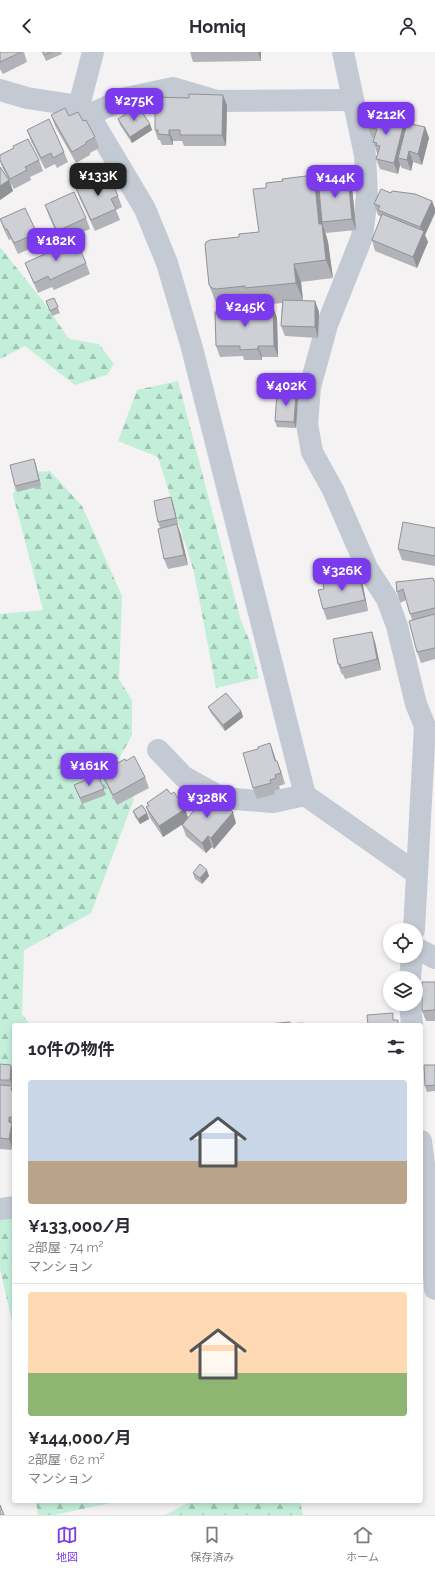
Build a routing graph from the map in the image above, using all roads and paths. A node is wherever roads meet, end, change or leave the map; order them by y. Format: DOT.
graph roads {
  1 [pos="92,52"];
  2 [pos="343,52"];
  3 [pos="0,90"];
  4 [pos="353,100"];
  5 [pos="84,110"];
  6 [pos="430,720"];
  7 [pos="158,750"];
  8 [pos="305,795"];
  9 [pos="416,873"];
  10 [pos="414,923"];
  11 [pos="423,952"];
  12 [pos="435,958"];
  13 [pos="411,1011"];
  14 [pos="412,1023"];
  15 [pos="423,1157"];
  16 [pos="12,1207"];
  17 [pos="0,1209"];
  18 [pos="435,1289"];
  1 -- 5 [label="street"];
  2 -- 4 [label="street"];
  3 -- 5 [label="street"];
  4 -- 5 [label="street"];
  4 -- 6 [label="street"];
  5 -- 8 [label="street"];
  6 -- 9 [label="street"];
  7 -- 8 [label="street"];
  8 -- 9 [label="street"];
  9 -- 10 [label="street"];
  11 -- 12 [label="street"];
  13 -- 14 [label="street"];
  15 -- 18 [label="street"];
  16 -- 17 [label="street"];
}
